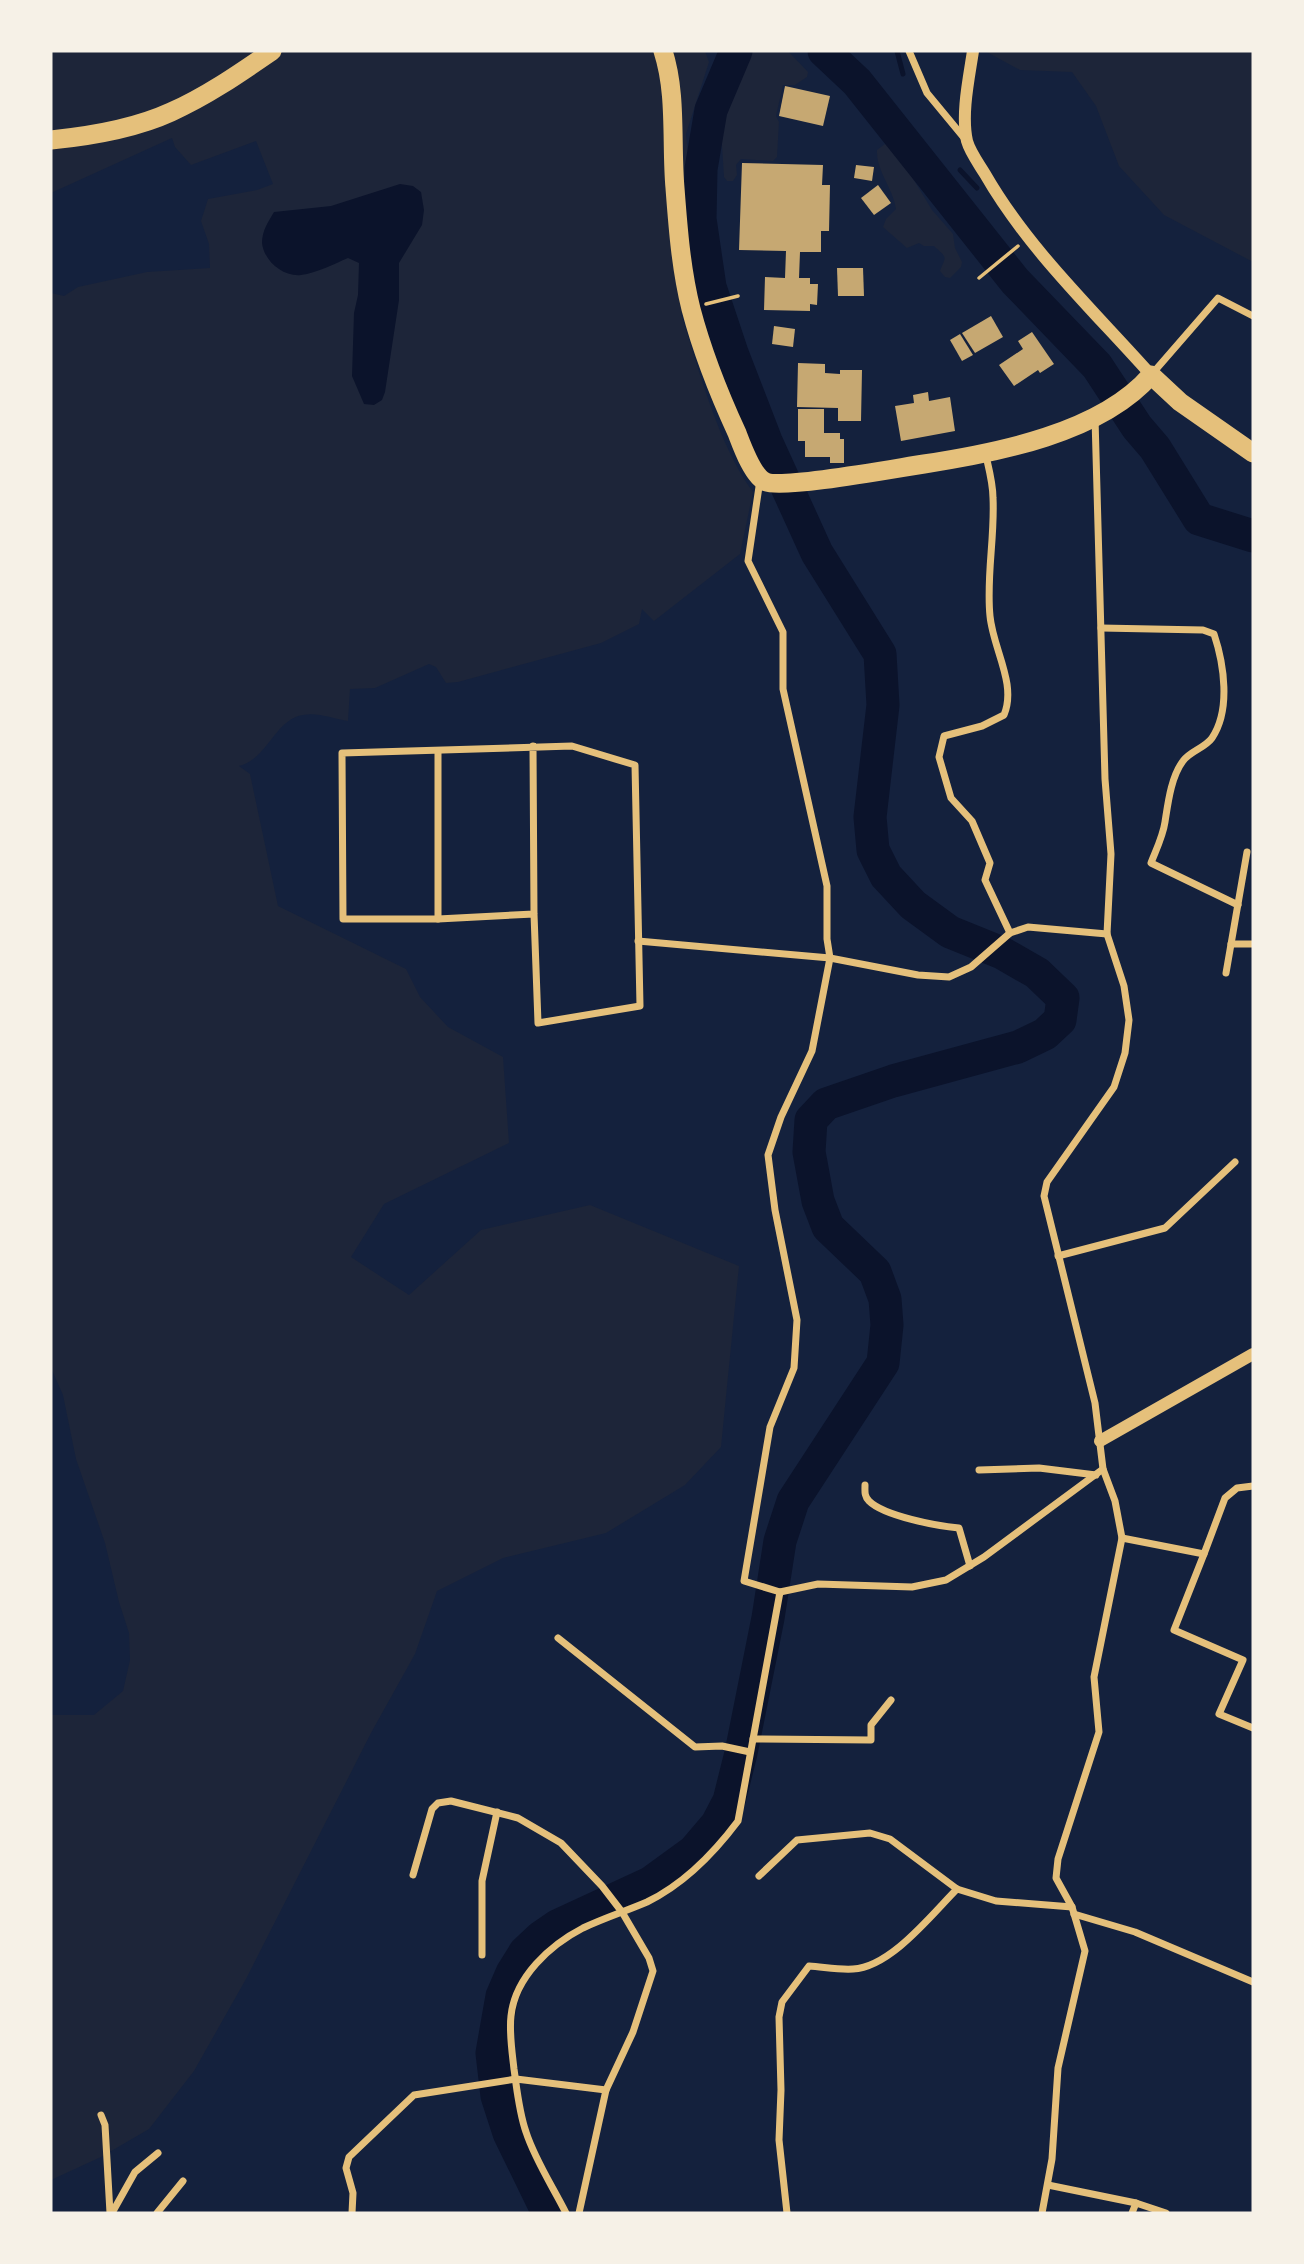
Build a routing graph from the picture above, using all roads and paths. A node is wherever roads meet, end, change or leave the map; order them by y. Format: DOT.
graph roads {
  1 [pos="272,51"];
  2 [pos="663,51"];
  3 [pos="909,51"];
  4 [pos="973,51"];
  5 [pos="51,140"];
  6 [pos="967,142"];
  7 [pos="1020,245"];
  8 [pos="979,278"];
  9 [pos="738,296"];
  10 [pos="704,305"];
  11 [pos="1253,316"];
  12 [pos="1146,381"];
  13 [pos="1099,415"];
  14 [pos="1253,453"];
  15 [pos="986,454"];
  16 [pos="765,482"];
  17 [pos="1101,628"];
  18 [pos="533,746"];
  19 [pos="438,751"];
  20 [pos="1247,852"];
  21 [pos="1238,905"];
  22 [pos="534,915"];
  23 [pos="438,919"];
  24 [pos="1010,933"];
  25 [pos="1107,934"];
  26 [pos="638,941"];
  27 [pos="1231,944"];
  28 [pos="1253,944"];
  29 [pos="830,958"];
  30 [pos="1226,973"];
  31 [pos="1235,1162"];
  32 [pos="1058,1256"];
  33 [pos="1253,1354"];
  34 [pos="1100,1441"];
  35 [pos="1103,1469"];
  36 [pos="979,1470"];
  37 [pos="1096,1475"];
  38 [pos="864,1485"];
  39 [pos="1253,1486"];
  40 [pos="1122,1538"];
  41 [pos="1204,1554"];
  42 [pos="970,1566"];
  43 [pos="780,1591"];
  44 [pos="558,1637"];
  45 [pos="891,1700"];
  46 [pos="1253,1728"];
  47 [pos="752,1739"];
  48 [pos="750,1752"];
  49 [pos="498,1812"];
  50 [pos="413,1875"];
  51 [pos="759,1876"];
  52 [pos="957,1889"];
  53 [pos="621,1910"];
  54 [pos="1073,1911"];
  55 [pos="482,1955"];
  56 [pos="1253,1982"];
  57 [pos="516,2079"];
  58 [pos="606,2090"];
  59 [pos="101,2115"];
  60 [pos="158,2153"];
  61 [pos="183,2181"];
  62 [pos="1048,2185"];
  63 [pos="1136,2203"];
  64 [pos="111,2213"];
  65 [pos="157,2213"];
  66 [pos="352,2213"];
  67 [pos="566,2213"];
  68 [pos="579,2213"];
  69 [pos="787,2213"];
  70 [pos="1042,2213"];
  71 [pos="1132,2213"];
  72 [pos="1166,2213"];
  1 -- 5 [label="highway"];
  2 -- 16 [label="highway"];
  3 -- 6 [label="street"];
  4 -- 6 [label="street"];
  6 -- 12 [label="street"];
  7 -- 8 [label="path"];
  9 -- 10 [label="path"];
  11 -- 12 [label="street"];
  12 -- 13 [label="highway"];
  12 -- 14 [label="highway"];
  13 -- 15 [label="highway"];
  13 -- 17 [label="street"];
  15 -- 16 [label="highway"];
  15 -- 24 [label="street"];
  16 -- 29 [label="street"];
  17 -- 21 [label="street"];
  17 -- 25 [label="street"];
  18 -- 19 [label="street"];
  18 -- 22 [label="street"];
  18 -- 26 [label="street"];
  19 -- 23 [label="street"];
  19 -- 23 [label="street"];
  20 -- 21 [label="street"];
  21 -- 27 [label="street"];
  22 -- 23 [label="street"];
  22 -- 26 [label="street"];
  24 -- 25 [label="street"];
  24 -- 29 [label="street"];
  25 -- 32 [label="street"];
  26 -- 29 [label="street"];
  27 -- 28 [label="street"];
  27 -- 30 [label="street"];
  29 -- 43 [label="street"];
  31 -- 32 [label="street"];
  32 -- 34 [label="street"];
  33 -- 34 [label="street"];
  34 -- 35 [label="street"];
  35 -- 37 [label="street"];
  35 -- 40 [label="street"];
  36 -- 37 [label="street"];
  37 -- 42 [label="street"];
  38 -- 42 [label="street"];
  39 -- 41 [label="street"];
  40 -- 41 [label="street"];
  40 -- 54 [label="street"];
  41 -- 46 [label="street"];
  42 -- 43 [label="street"];
  43 -- 47 [label="street"];
  44 -- 48 [label="street"];
  45 -- 47 [label="street"];
  47 -- 48 [label="street"];
  48 -- 53 [label="street"];
  49 -- 50 [label="street"];
  49 -- 53 [label="street"];
  49 -- 55 [label="street"];
  51 -- 52 [label="street"];
  52 -- 54 [label="street"];
  52 -- 69 [label="street"];
  53 -- 57 [label="street"];
  53 -- 58 [label="street"];
  54 -- 56 [label="street"];
  54 -- 62 [label="street"];
  57 -- 58 [label="street"];
  57 -- 66 [label="street"];
  57 -- 67 [label="street"];
  58 -- 68 [label="street"];
  59 -- 64 [label="street"];
  60 -- 64 [label="street"];
  61 -- 65 [label="street"];
  62 -- 63 [label="street"];
  62 -- 70 [label="street"];
  63 -- 71 [label="street"];
  63 -- 72 [label="street"];
}
